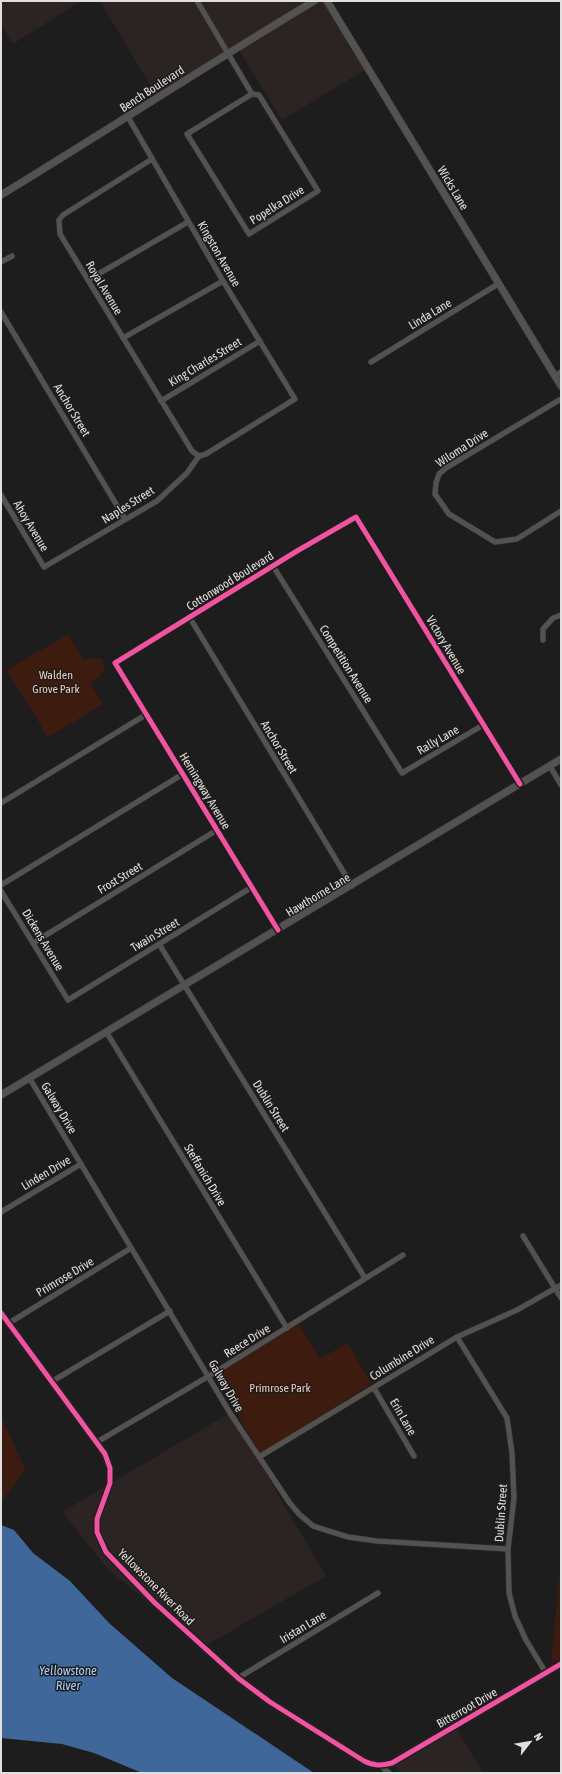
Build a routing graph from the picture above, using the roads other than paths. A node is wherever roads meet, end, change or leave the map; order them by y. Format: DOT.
graph roads {
  1 [pos="197,1"];
  2 [pos="314,1"];
  3 [pos="327,1"];
  4 [pos="228,52"];
  5 [pos="252,94"];
  6 [pos="128,118"];
  7 [pos="152,159"];
  8 [pos="1,195"];
  9 [pos="188,222"];
  10 [pos="12,256"];
  11 [pos="1,262"];
  12 [pos="88,280"];
  13 [pos="223,281"];
  14 [pos="498,284"];
  15 [pos="1,312"];
  16 [pos="123,338"];
  17 [pos="260,341"];
  18 [pos="371,362"];
  19 [pos="558,374"];
  20 [pos="561,386"];
  21 [pos="561,399"];
  22 [pos="295,400"];
  23 [pos="161,401"];
  24 [pos="199,456"];
  25 [pos="1,495"];
  26 [pos="561,511"];
  27 [pos="356,517"];
  28 [pos="125,519"];
  29 [pos="273,566"];
  30 [pos="44,567"];
  31 [pos="561,615"];
  32 [pos="190,618"];
  33 [pos="543,640"];
  34 [pos="115,663"];
  35 [pos="147,714"];
  36 [pos="483,725"];
  37 [pos="561,759"];
  38 [pos="550,766"];
  39 [pos="402,772"];
  40 [pos="183,774"];
  41 [pos="520,784"];
  42 [pos="561,785"];
  43 [pos="1,803"];
  44 [pos="217,830"];
  45 [pos="1,885"];
  46 [pos="352,886"];
  47 [pos="252,887"];
  48 [pos="1,890"];
  49 [pos="278,930"];
  50 [pos="33,943"];
  51 [pos="159,944"];
  52 [pos="185,984"];
  53 [pos="68,1000"];
  54 [pos="107,1032"];
  55 [pos="30,1079"];
  56 [pos="1,1095"];
  57 [pos="81,1164"];
  58 [pos="1,1212"];
  59 [pos="523,1236"];
  60 [pos="131,1248"];
  61 [pos="403,1255"];
  62 [pos="365,1278"];
  63 [pos="561,1285"];
  64 [pos="555,1288"];
  65 [pos="561,1298"];
  66 [pos="170,1311"];
  67 [pos="1,1313"];
  68 [pos="9,1323"];
  69 [pos="287,1328"];
  70 [pos="457,1337"];
  71 [pos="209,1376"];
  72 [pos="51,1382"];
  73 [pos="374,1388"];
  74 [pos="97,1442"];
  75 [pos="414,1456"];
  76 [pos="258,1457"];
  77 [pos="508,1549"];
  78 [pos="378,1593"];
  79 [pos="561,1664"];
  80 [pos="546,1673"];
  81 [pos="238,1678"];
  82 [pos="381,1766"];
  83 [pos="389,1773"];
  1 -- 4 [label="street, Popelka Drive"];
  2 -- 4 [label="street, Bench Boulevard"];
  3 -- 14 [label="street, Wicks Lane"];
  4 -- 5 [label="street, Popelka Drive"];
  4 -- 6 [label="street, Bench Boulevard"];
  5 -- 5 [label="street, Popelka Drive"];
  6 -- 7 [label="street, Kingston Avenue"];
  6 -- 8 [label="street, Bench Boulevard"];
  7 -- 9 [label="street, Kingston Avenue"];
  7 -- 12 [label="street, Royal Avenue"];
  9 -- 12 [label="street"];
  9 -- 13 [label="street, Kingston Avenue"];
  10 -- 11 [label="street"];
  12 -- 16 [label="street, Royal Avenue"];
  13 -- 16 [label="street"];
  13 -- 17 [label="street, Kingston Avenue"];
  14 -- 18 [label="street, Linda Lane"];
  14 -- 19 [label="street, Wicks Lane"];
  15 -- 28 [label="street, Anchor Street"];
  16 -- 23 [label="street, Royal Avenue"];
  17 -- 22 [label="street, Kingston Avenue"];
  17 -- 23 [label="street, King Charles Street"];
  19 -- 20 [label="street, Wicks Lane"];
  21 -- 26 [label="street, Wiloma Drive"];
  22 -- 24 [label="street, Naples Street"];
  23 -- 24 [label="street, Royal Avenue"];
  24 -- 28 [label="street, Naples Street"];
  25 -- 30 [label="street, Ahoy Avenue"];
  27 -- 29 [label="street, Cottonwood Boulevard"];
  27 -- 36 [label="street, Victory Avenue"];
  28 -- 30 [label="street, Naples Street"];
  29 -- 32 [label="street, Cottonwood Boulevard"];
  29 -- 39 [label="street, Competition Avenue"];
  31 -- 33 [label="street"];
  32 -- 34 [label="street, Cottonwood Boulevard"];
  32 -- 46 [label="street, Anchor Street"];
  34 -- 35 [label="street, Hemingway Avenue"];
  35 -- 40 [label="street, Hemingway Avenue"];
  35 -- 43 [label="street"];
  36 -- 39 [label="street, Rally Lane"];
  36 -- 41 [label="street, Victory Avenue"];
  37 -- 38 [label="street, Hawthorne Lane"];
  38 -- 41 [label="street, Hawthorne Lane"];
  38 -- 42 [label="street"];
  40 -- 44 [label="street, Hemingway Avenue"];
  40 -- 45 [label="street"];
  41 -- 46 [label="street, Hawthorne Lane"];
  44 -- 47 [label="street, Hemingway Avenue"];
  44 -- 50 [label="street, Frost Street"];
  46 -- 49 [label="street, Hawthorne Lane"];
  47 -- 49 [label="street, Hemingway Avenue"];
  47 -- 51 [label="street, Twain Street"];
  48 -- 50 [label="street, Dickens Avenue"];
  49 -- 52 [label="street, Hawthorne Lane"];
  50 -- 53 [label="street, Dickens Avenue"];
  51 -- 52 [label="street, Dublin Street"];
  51 -- 53 [label="street, Twain Street"];
  52 -- 54 [label="street, Hawthorne Lane"];
  52 -- 62 [label="street, Dublin Street"];
  54 -- 55 [label="street, Hawthorne Lane"];
  54 -- 69 [label="street, Steffanich Drive"];
  55 -- 56 [label="street, Hawthorne Lane"];
  55 -- 57 [label="street, Galway Drive"];
  57 -- 58 [label="street, Linden Drive"];
  57 -- 60 [label="street, Galway Drive"];
  59 -- 64 [label="street"];
  60 -- 66 [label="street, Galway Drive"];
  60 -- 68 [label="street, Primrose Drive"];
  61 -- 62 [label="street, Reece Drive"];
  62 -- 69 [label="street, Reece Drive"];
  63 -- 64 [label="street, Columbine Drive"];
  64 -- 65 [label="street"];
  64 -- 70 [label="street, Columbine Drive"];
  66 -- 71 [label="street, Galway Drive"];
  66 -- 72 [label="street"];
  67 -- 68 [label="street, Yellowstone River Road"];
  68 -- 72 [label="street, Yellowstone River Road"];
  69 -- 71 [label="street, Reece Drive"];
  70 -- 73 [label="street, Columbine Drive"];
  70 -- 77 [label="street, Dublin Street"];
  71 -- 74 [label="street, Reece Drive"];
  71 -- 76 [label="street, Galway Drive"];
  72 -- 74 [label="street, Yellowstone River Road"];
  73 -- 75 [label="street, Erin Lane"];
  73 -- 76 [label="street, Columbine Drive"];
  74 -- 81 [label="street, Yellowstone River Road"];
  76 -- 77 [label="street, Galway Drive"];
  77 -- 80 [label="street, Dublin Street"];
  78 -- 81 [label="street, Iristan Lane"];
  79 -- 80 [label="street, Bitterroot Drive"];
  80 -- 82 [label="street, Bitterroot Drive"];
  81 -- 82 [label="street, Yellowstone River Road"];
  82 -- 83 [label="street"];
}
